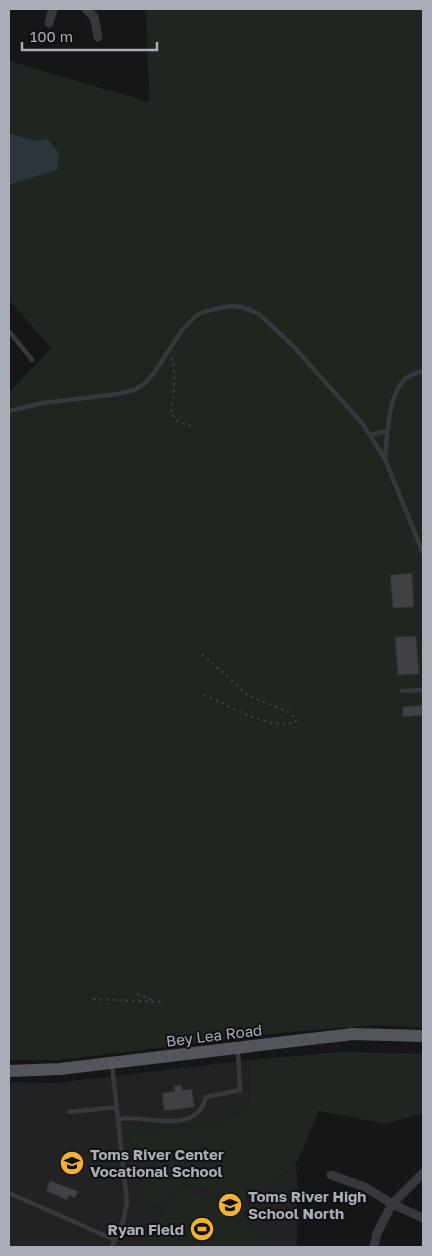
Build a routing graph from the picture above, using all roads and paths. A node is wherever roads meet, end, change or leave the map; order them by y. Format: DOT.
graph roads {
  1 [pos="53,9"];
  2 [pos="86,9"];
  3 [pos="50,23"];
  4 [pos="98,37"];
  5 [pos="9,331"];
  6 [pos="171,348"];
  7 [pos="32,360"];
  8 [pos="423,371"];
  9 [pos="9,411"];
  10 [pos="192,426"];
  11 [pos="387,431"];
  12 [pos="370,435"];
  13 [pos="385,459"];
  14 [pos="423,553"];
  15 [pos="202,654"];
  16 [pos="402,690"];
  17 [pos="423,690"];
  18 [pos="204,695"];
  19 [pos="137,994"];
  20 [pos="93,998"];
  21 [pos="157,1001"];
  22 [pos="164,1002"];
  23 [pos="423,1036"];
  24 [pos="238,1048"];
  25 [pos="112,1063"];
  26 [pos="9,1071"];
  27 [pos="117,1107"];
  28 [pos="70,1112"];
  29 [pos="119,1119"];
  30 [pos="423,1173"];
  31 [pos="331,1175"];
  32 [pos="9,1193"];
  33 [pos="392,1204"];
  34 [pos="423,1218"];
  35 [pos="115,1240"];
  36 [pos="112,1247"];
  37 [pos="374,1247"];
  1 -- 3 [label="street"];
  2 -- 4 [label="street"];
  5 -- 7 [label="lane"];
  6 -- 9 [label="lane"];
  6 -- 10 [label="path"];
  6 -- 12 [label="lane"];
  8 -- 11 [label="lane"];
  11 -- 12 [label="lane"];
  11 -- 13 [label="lane"];
  12 -- 13 [label="lane"];
  13 -- 14 [label="lane"];
  15 -- 18 [label="path"];
  16 -- 17 [label="lane"];
  19 -- 21 [label="path"];
  20 -- 21 [label="path"];
  21 -- 22 [label="path"];
  23 -- 24 [label="main road, Bey Lea Road"];
  24 -- 25 [label="main road, Bey Lea Road"];
  24 -- 29 [label="lane"];
  25 -- 26 [label="main road, Bey Lea Road"];
  25 -- 27 [label="lane"];
  27 -- 28 [label="lane"];
  27 -- 29 [label="lane"];
  29 -- 35 [label="lane"];
  30 -- 33 [label="street"];
  31 -- 33 [label="street"];
  32 -- 35 [label="lane"];
  33 -- 34 [label="street"];
  33 -- 37 [label="street"];
  35 -- 36 [label="lane"];
}
